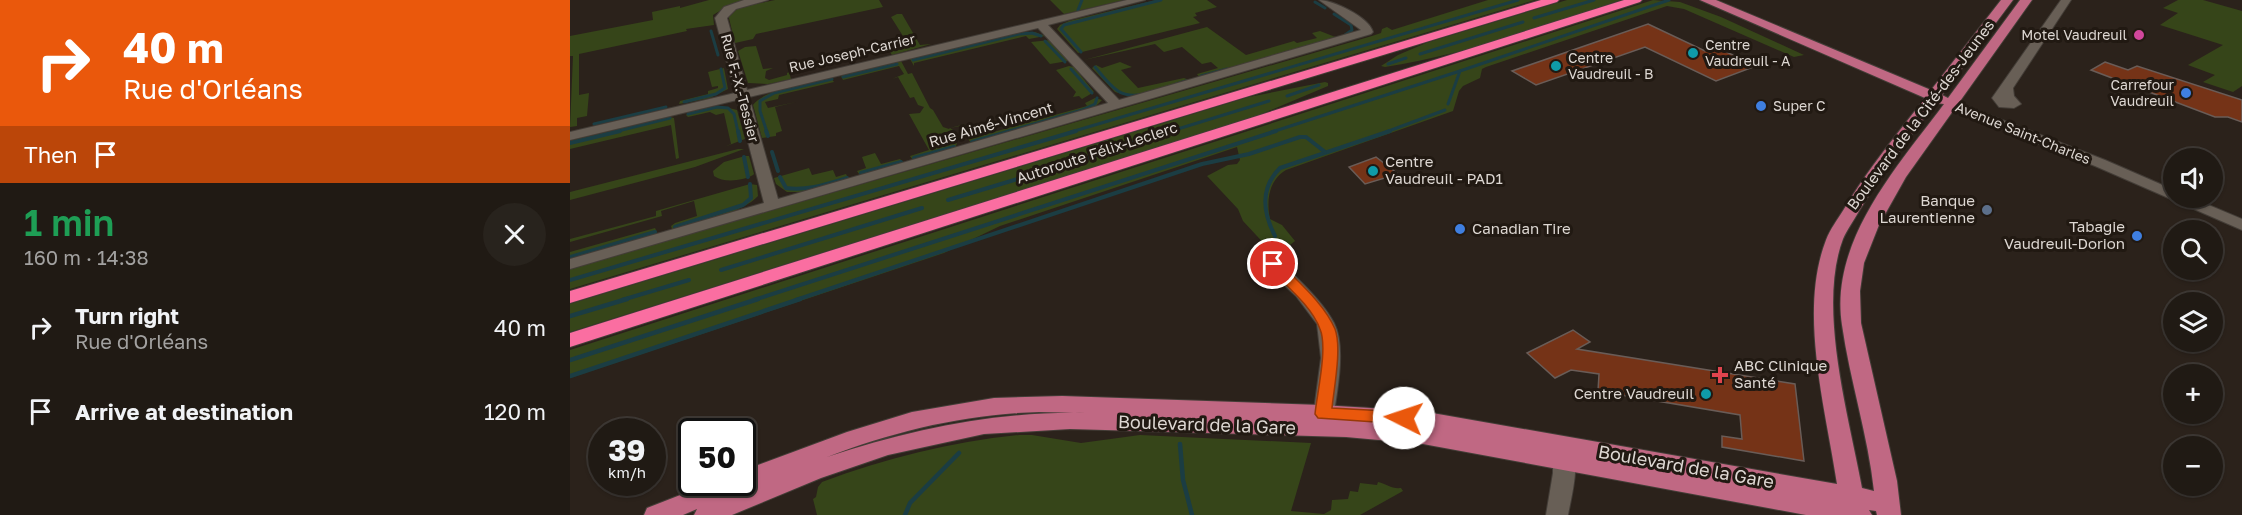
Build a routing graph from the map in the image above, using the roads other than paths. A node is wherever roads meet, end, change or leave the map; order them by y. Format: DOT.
graph roads {
  1 [pos="763,0"];
  2 [pos="1140,0"];
  3 [pos="1324,0"];
  4 [pos="1553,0"];
  5 [pos="1636,0"];
  6 [pos="1706,0"];
  7 [pos="1722,0"];
  8 [pos="2007,0"];
  9 [pos="2026,0"];
  10 [pos="2066,0"];
  11 [pos="1041,24"];
  12 [pos="1897,81"];
  13 [pos="2007,88"];
  14 [pos="741,95"];
  15 [pos="1940,100"];
  16 [pos="1118,106"];
  17 [pos="570,136"];
  18 [pos="2163,184"];
  19 [pos="2163,191"];
  20 [pos="772,205"];
  21 [pos="2202,208"];
  22 [pos="2221,208"];
  23 [pos="2242,217"];
  24 [pos="2242,225"];
  25 [pos="1265,260"];
  26 [pos="570,264"];
  27 [pos="570,297"];
  28 [pos="570,340"];
  29 [pos="1322,421"];
  30 [pos="1563,453"];
  31 [pos="756,476"];
  32 [pos="704,496"];
  33 [pos="1888,509"];
  34 [pos="1855,510"];
  35 [pos="656,515"];
  36 [pos="706,515"];
  37 [pos="1557,515"];
  1 -- 14 [label="street, Rue F.-X.-Tessier"];
  2 -- 11 [label="street, Rue Joseph-Carrier"];
  3 -- 16 [label="street, Rue Aimé-Vincent"];
  4 -- 27 [label="highway, Autoroute Félix-Leclerc"];
  5 -- 28 [label="highway, Autoroute Félix-Leclerc"];
  6 -- 12 [label="main road, Avenue Saint-Charles"];
  7 -- 15 [label="main road, Avenue Saint-Charles"];
  8 -- 15 [label="main road, Boulevard de la Cité-des-Jeunes"];
  9 -- 15 [label="main road, Boulevard de la Cité-des-Jeunes"];
  10 -- 13 [label="street"];
  11 -- 14 [label="street, Rue Joseph-Carrier"];
  11 -- 16 [label="street"];
  12 -- 15 [label="main road, Avenue Saint-Charles"];
  12 -- 15 [label="main road"];
  14 -- 17 [label="street, Rue Joseph-Carrier"];
  14 -- 20 [label="street, Rue F.-X.-Tessier"];
  15 -- 18 [label="street, Avenue Saint-Charles"];
  15 -- 19 [label="street, Avenue Saint-Charles"];
  15 -- 33 [label="main road, Boulevard de la Cité-des-Jeunes"];
  15 -- 34 [label="main road, Boulevard de la Cité-des-Jeunes"];
  16 -- 20 [label="street, Rue Aimé-Vincent"];
  20 -- 26 [label="street, Rue Aimé-Vincent"];
  21 -- 24 [label="street"];
  22 -- 23 [label="street"];
  25 -- 29 [label="street"];
  29 -- 30 [label="main road, Boulevard de la Gare"];
  29 -- 31 [label="main road, Boulevard de la Gare"];
  29 -- 36 [label="main road, Boulevard de la Gare"];
  30 -- 34 [label="main road, Boulevard de la Gare"];
  30 -- 37 [label="street"];
  32 -- 35 [label="main road"];
  33 -- 34 [label="main road, Boulevard de la Gare"];
}
